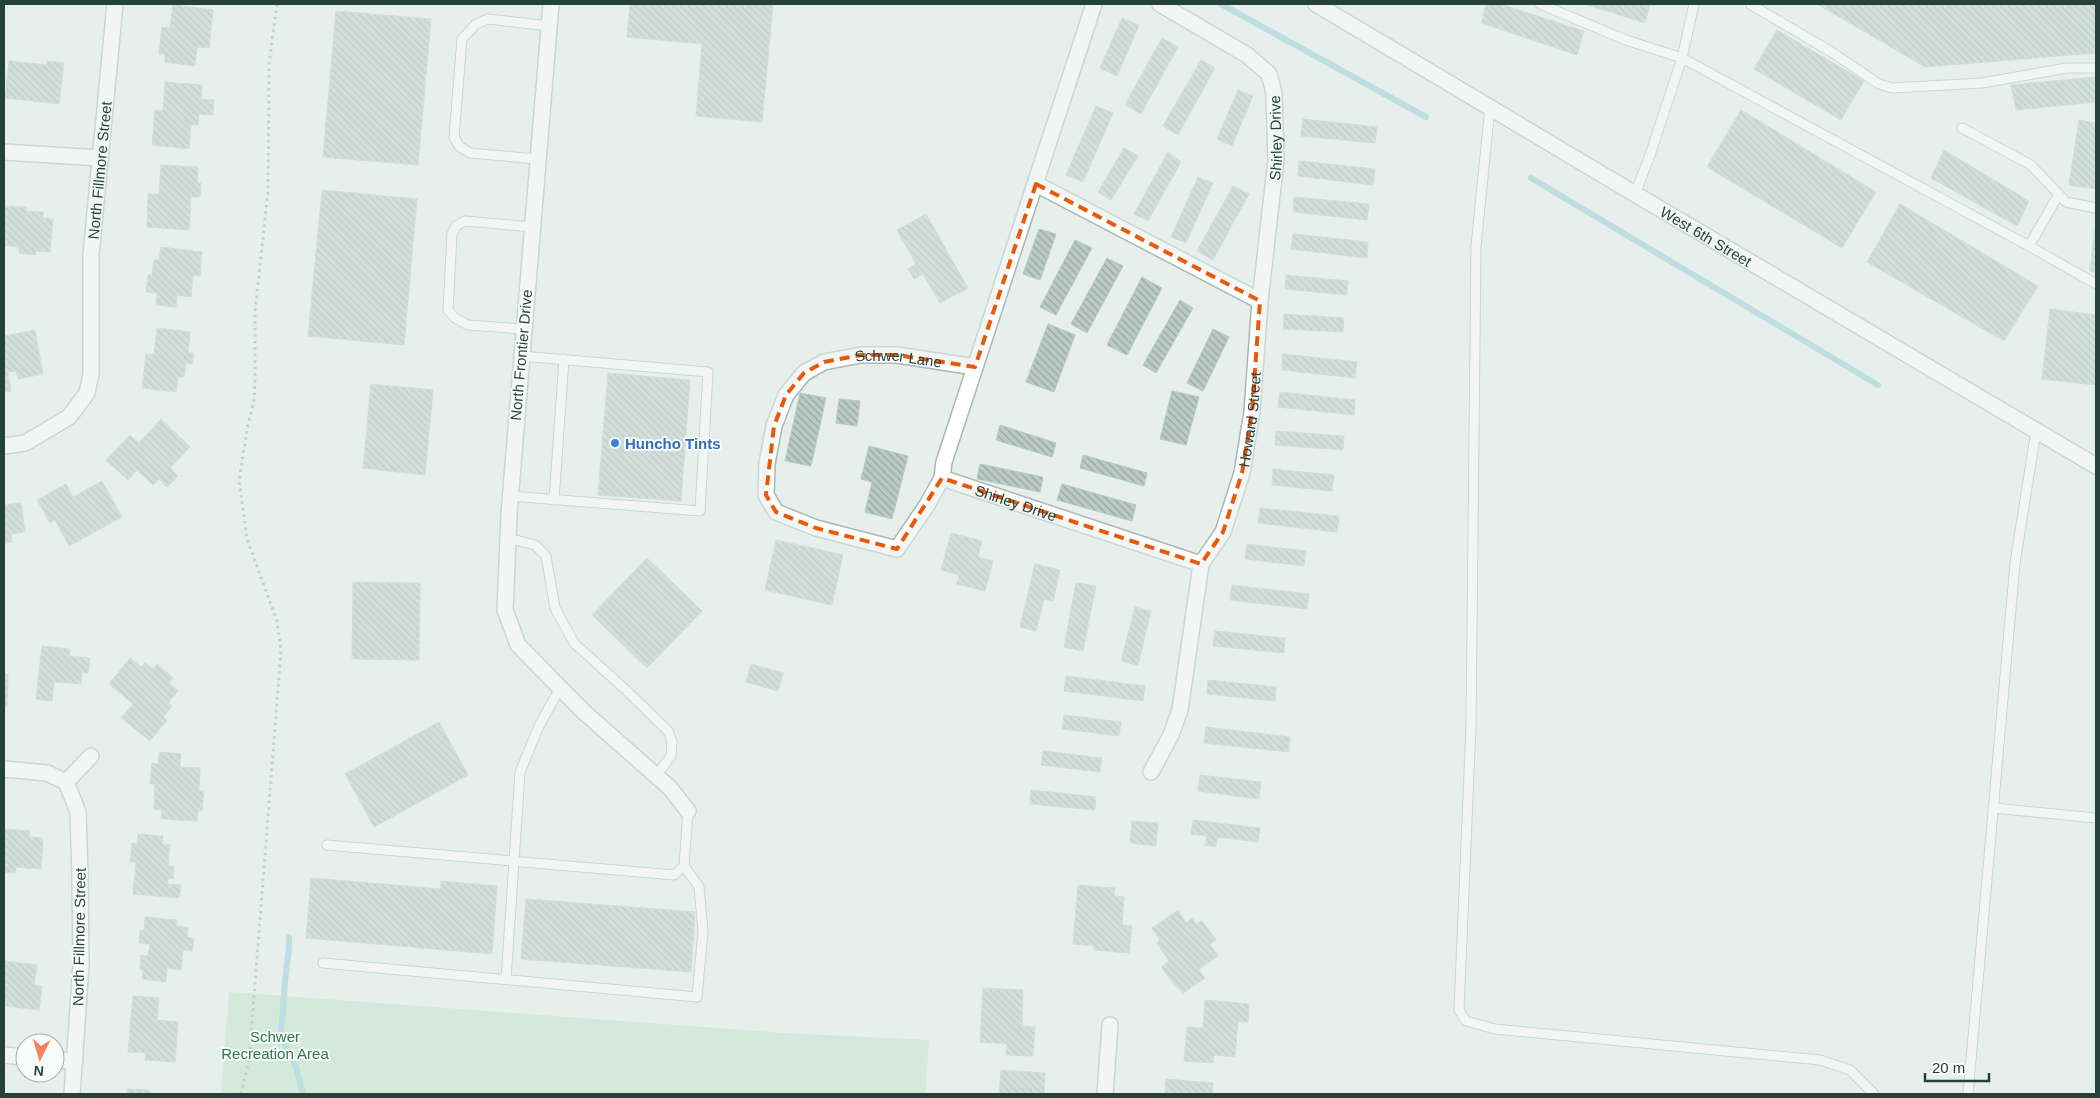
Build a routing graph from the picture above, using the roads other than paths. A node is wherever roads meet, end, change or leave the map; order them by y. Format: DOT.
graph roads {
  1 [pos="114,4"];
  2 [pos="551,4"];
  3 [pos="1094,4"];
  4 [pos="1160,4"];
  5 [pos="1316,4"];
  6 [pos="1540,4"];
  7 [pos="1694,4"];
  8 [pos="1750,4"];
  9 [pos="549,26"];
  10 [pos="1682,58"];
  11 [pos="2096,68"];
  12 [pos="1490,107"];
  13 [pos="1962,128"];
  14 [pos="4,152"];
  15 [pos="100,158"];
  16 [pos="537,159"];
  17 [pos="1036,184"];
  18 [pos="1635,194"];
  19 [pos="2059,194"];
  20 [pos="2096,208"];
  21 [pos="532,228"];
  22 [pos="2029,246"];
  23 [pos="2096,284"];
  24 [pos="1260,301"];
  25 [pos="524,329"];
  26 [pos="521,356"];
  27 [pos="564,359"];
  28 [pos="975,367"];
  29 [pos="2036,431"];
  30 [pos="4,446"];
  31 [pos="2096,466"];
  32 [pos="942,478"];
  33 [pos="510,496"];
  34 [pos="554,500"];
  35 [pos="508,538"];
  36 [pos="1201,564"];
  37 [pos="560,688"];
  38 [pos="91,756"];
  39 [pos="4,769"];
  40 [pos="1151,772"];
  41 [pos="656,776"];
  42 [pos="66,782"];
  43 [pos="1993,808"];
  44 [pos="688,812"];
  45 [pos="2096,818"];
  46 [pos="327,845"];
  47 [pos="514,862"];
  48 [pos="684,866"];
  49 [pos="323,962"];
  50 [pos="506,979"];
  51 [pos="1110,1025"];
  52 [pos="65,1060"];
  53 [pos="75,1061"];
  54 [pos="72,1094"];
  55 [pos="1105,1094"];
  56 [pos="1874,1094"];
  57 [pos="1968,1094"];
  1 -- 15 [label="street, North Fillmore Street"];
  2 -- 9 [label="street, North Frontier Drive"];
  3 -- 17 [label="street"];
  4 -- 24 [label="street, Shirley Drive"];
  5 -- 12 [label="street, West 6th Street"];
  6 -- 10 [label="lane"];
  7 -- 10 [label="lane"];
  8 -- 11 [label="lane"];
  9 -- 16 [label="street, North Frontier Drive"];
  9 -- 16 [label="lane"];
  10 -- 18 [label="lane"];
  10 -- 22 [label="lane"];
  12 -- 18 [label="street, West 6th Street"];
  12 -- 56 [label="lane"];
  13 -- 19 [label="lane"];
  14 -- 15 [label="street"];
  15 -- 30 [label="street, North Fillmore Street"];
  16 -- 21 [label="street, North Frontier Drive"];
  17 -- 24 [label="street"];
  17 -- 28 [label="street"];
  18 -- 29 [label="street, West 6th Street"];
  19 -- 20 [label="lane"];
  19 -- 22 [label="lane"];
  21 -- 25 [label="street, North Frontier Drive"];
  21 -- 25 [label="lane"];
  22 -- 23 [label="lane"];
  24 -- 36 [label="street, Howard Street"];
  25 -- 26 [label="street, North Frontier Drive"];
  26 -- 27 [label="lane"];
  26 -- 33 [label="street, North Frontier Drive"];
  27 -- 34 [label="lane"];
  27 -- 34 [label="lane"];
  28 -- 32 [label="street"];
  28 -- 32 [label="street, Schwer Lane"];
  29 -- 31 [label="street, West 6th Street"];
  29 -- 43 [label="lane"];
  32 -- 36 [label="street, Shirley Drive"];
  33 -- 34 [label="lane"];
  33 -- 35 [label="street, North Frontier Drive"];
  35 -- 37 [label="street, North Frontier Drive"];
  35 -- 41 [label="lane"];
  36 -- 40 [label="street, Howard Street"];
  37 -- 41 [label="street, North Frontier Drive"];
  37 -- 47 [label="lane"];
  38 -- 42 [label="street"];
  39 -- 42 [label="street"];
  41 -- 44 [label="street, North Frontier Drive"];
  42 -- 53 [label="street, North Fillmore Street"];
  43 -- 45 [label="lane"];
  43 -- 57 [label="lane"];
  44 -- 48 [label="lane"];
  46 -- 47 [label="lane"];
  47 -- 48 [label="lane"];
  47 -- 50 [label="lane"];
  48 -- 50 [label="lane"];
  49 -- 50 [label="lane"];
  51 -- 55 [label="street"];
  52 -- 53 [label="street"];
  53 -- 54 [label="street, North Fillmore Street"];
}
